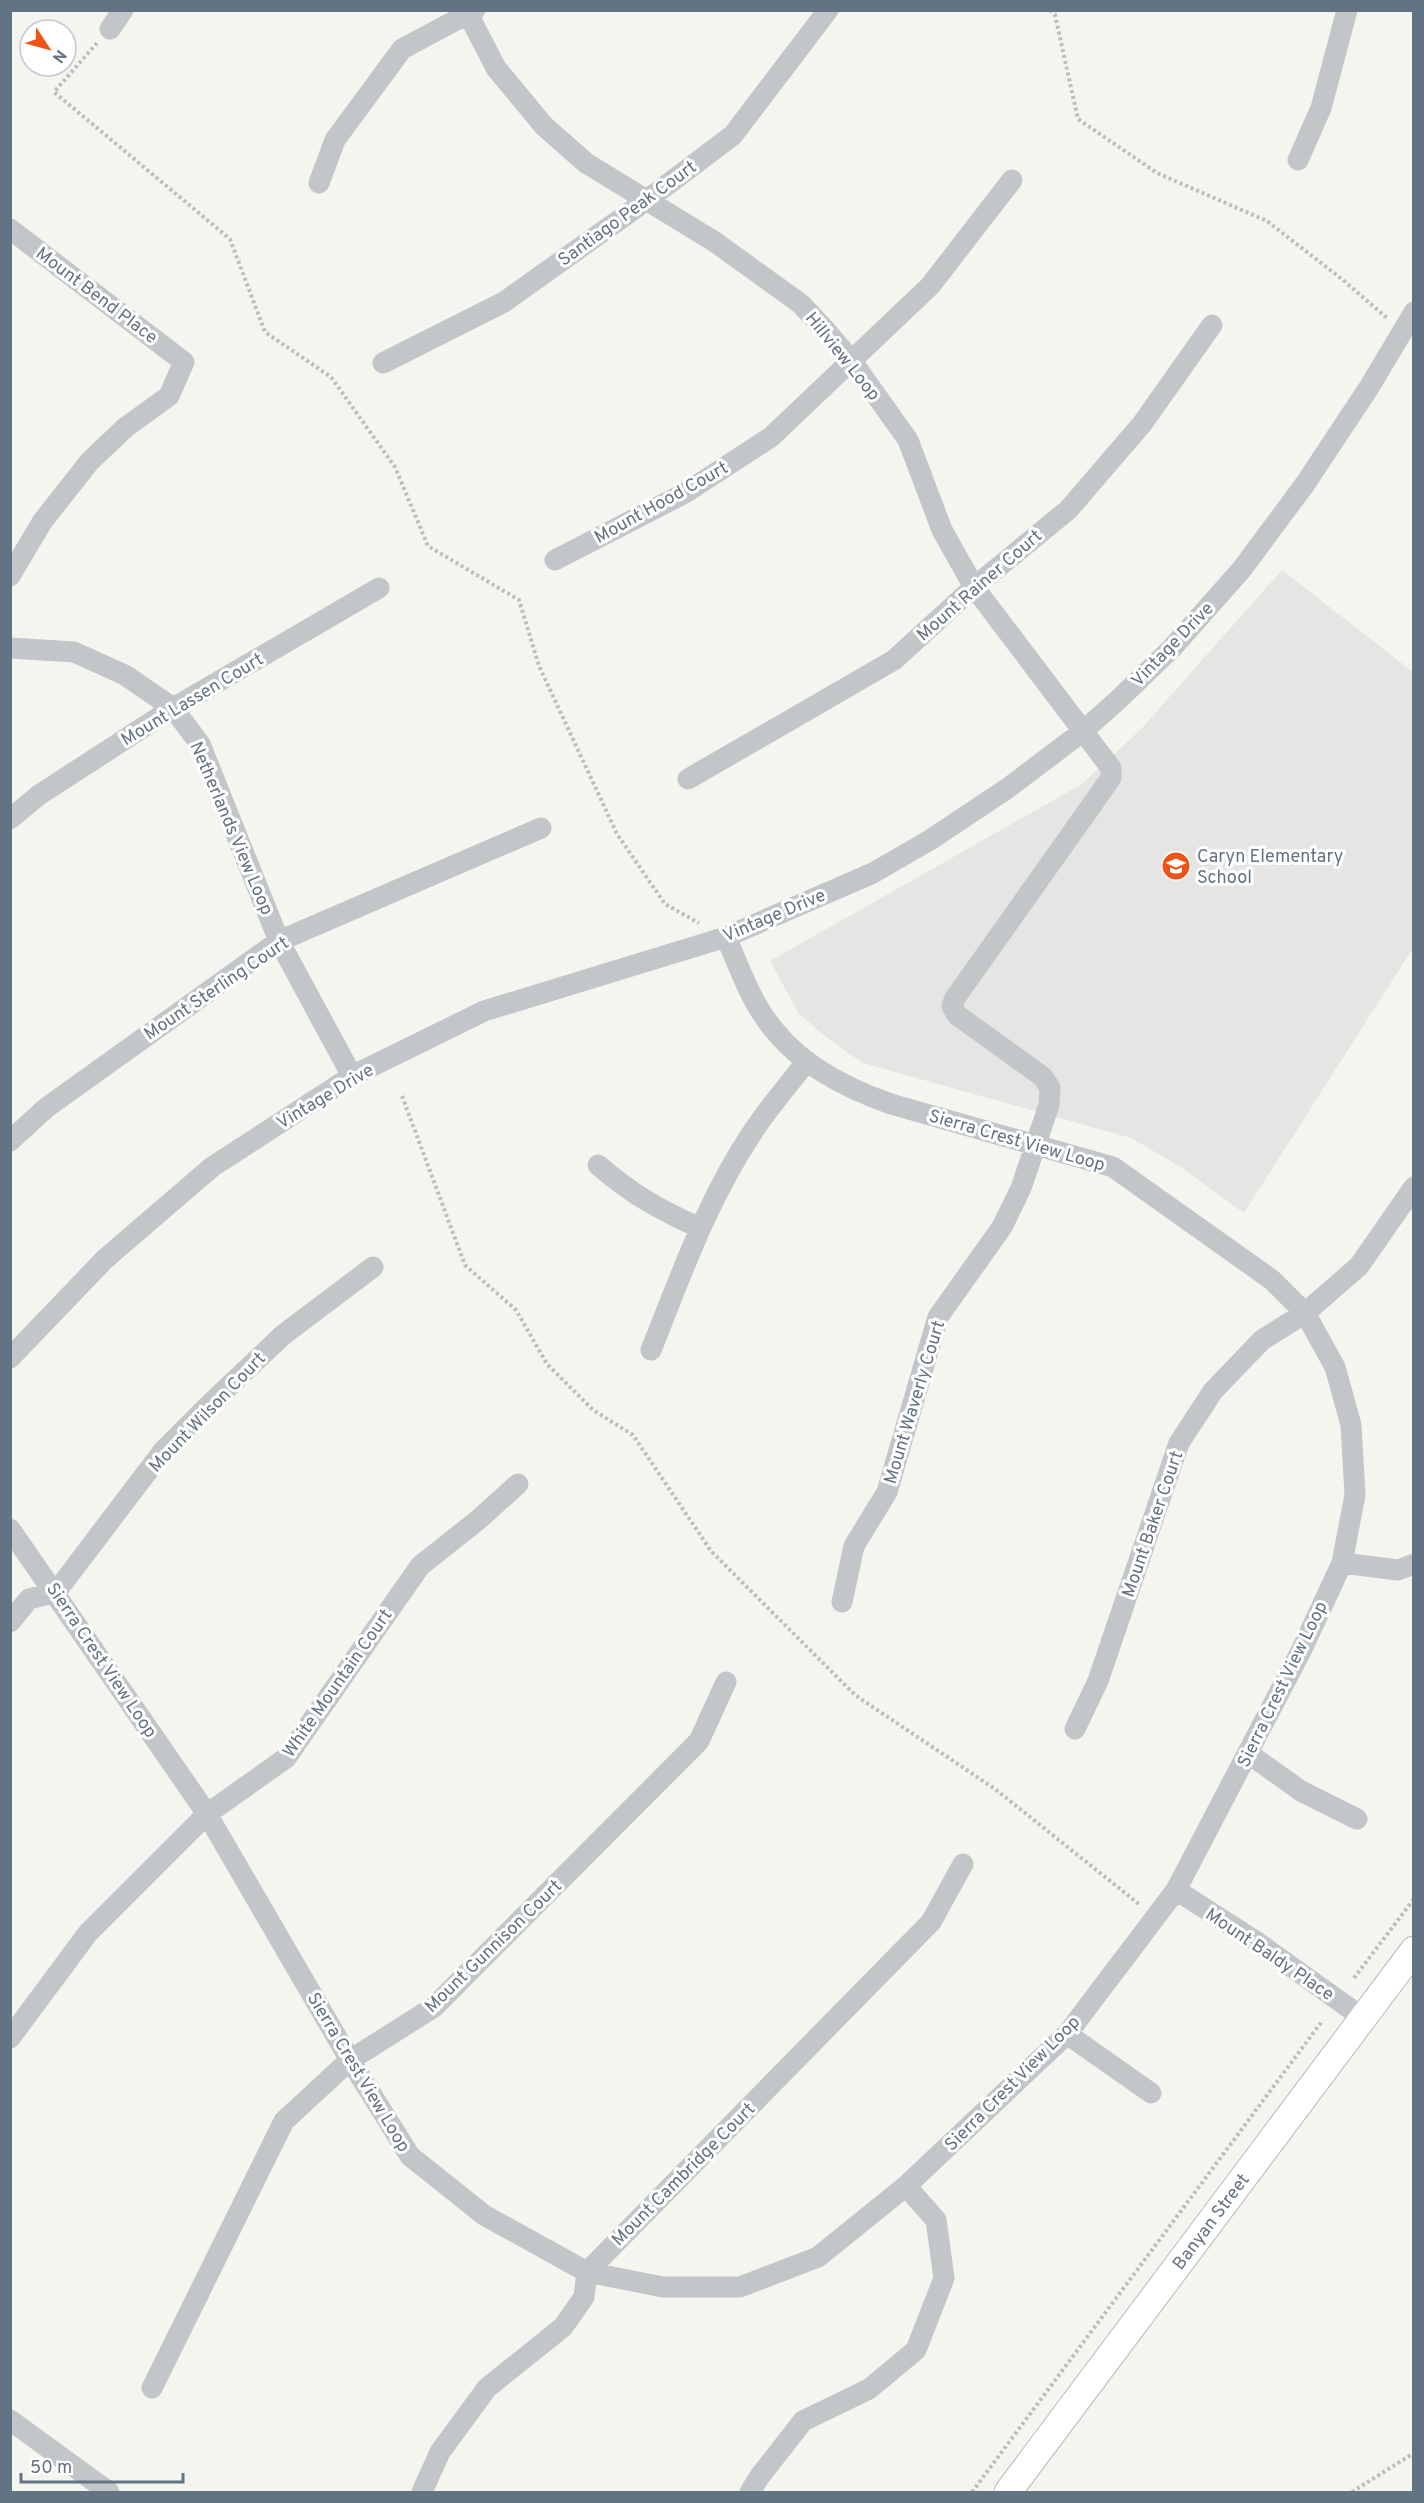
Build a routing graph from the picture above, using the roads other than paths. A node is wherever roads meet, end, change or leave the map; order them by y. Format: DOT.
graph roads {
  1 [pos="123,10"];
  2 [pos="828,10"];
  3 [pos="1347,10"];
  4 [pos="469,12"];
  5 [pos="110,29"];
  6 [pos="1298,160"];
  7 [pos="1012,180"];
  8 [pos="319,183"];
  9 [pos="647,200"];
  10 [pos="10,229"];
  11 [pos="1413,312"];
  12 [pos="1212,325"];
  13 [pos="1408,336"];
  14 [pos="851,360"];
  15 [pos="383,363"];
  16 [pos="555,560"];
  17 [pos="10,576"];
  18 [pos="974,587"];
  19 [pos="380,588"];
  20 [pos="10,648"];
  21 [pos="173,708"];
  22 [pos="1082,732"];
  23 [pos="1111,768"];
  24 [pos="688,779"];
  25 [pos="10,819"];
  26 [pos="541,828"];
  27 [pos="726,937"];
  28 [pos="279,941"];
  29 [pos="807,1061"];
  30 [pos="352,1076"];
  31 [pos="10,1141"];
  32 [pos="1035,1146"];
  33 [pos="598,1165"];
  34 [pos="1413,1188"];
  35 [pos="700,1228"];
  36 [pos="374,1267"];
  37 [pos="1305,1313"];
  38 [pos="651,1350"];
  39 [pos="10,1358"];
  40 [pos="518,1485"];
  41 [pos="10,1528"];
  42 [pos="1342,1563"];
  43 [pos="1413,1564"];
  44 [pos="56,1592"];
  45 [pos="842,1602"];
  46 [pos="10,1622"];
  47 [pos="726,1682"];
  48 [pos="1075,1730"];
  49 [pos="1249,1754"];
  50 [pos="207,1814"];
  51 [pos="1357,1819"];
  52 [pos="963,1864"];
  53 [pos="1176,1890"];
  54 [pos="1413,1950"];
  55 [pos="1363,2018"];
  56 [pos="1067,2034"];
  57 [pos="10,2038"];
  58 [pos="350,2061"];
  59 [pos="1151,2093"];
  60 [pos="906,2186"];
  61 [pos="587,2272"];
  62 [pos="152,2388"];
  63 [pos="10,2420"];
  64 [pos="109,2493"];
  65 [pos="422,2493"];
  66 [pos="750,2493"];
  67 [pos="1008,2493"];
  1 -- 5 [label="street"];
  2 -- 9 [label="street, Santiago Peak Court"];
  3 -- 6 [label="street"];
  4 -- 8 [label="street"];
  4 -- 9 [label="street, Hillview Loop"];
  7 -- 14 [label="street, Mount Hood Court"];
  9 -- 14 [label="street, Hillview Loop"];
  9 -- 15 [label="street, Santiago Peak Court"];
  10 -- 17 [label="street, Mount Bend Place"];
  11 -- 13 [label="street, Vintage Drive"];
  12 -- 18 [label="street, Mount Rainer Court"];
  13 -- 22 [label="street, Vintage Drive"];
  14 -- 16 [label="street, Mount Hood Court"];
  14 -- 18 [label="street, Hillview Loop"];
  18 -- 22 [label="street, Hillview Loop"];
  18 -- 24 [label="street, Mount Rainer Court"];
  19 -- 21 [label="street, Mount Lassen Court"];
  20 -- 21 [label="street, Netherlands View Loop"];
  21 -- 25 [label="street, Mount Lassen Court"];
  21 -- 28 [label="street, Netherlands View Loop"];
  22 -- 23 [label="street, Hillview Loop"];
  22 -- 27 [label="street, Vintage Drive"];
  23 -- 32 [label="street, Mount Waverly Court"];
  26 -- 28 [label="street, Mount Sterling Court"];
  27 -- 29 [label="street, Sierra Crest View Loop"];
  27 -- 30 [label="street, Vintage Drive"];
  28 -- 30 [label="street, Netherlands View Loop"];
  28 -- 31 [label="street, Mount Sterling Court"];
  29 -- 32 [label="street, Sierra Crest View Loop"];
  29 -- 35 [label="street"];
  30 -- 39 [label="street, Vintage Drive"];
  32 -- 37 [label="street, Sierra Crest View Loop"];
  32 -- 45 [label="street, Mount Waverly Court"];
  33 -- 35 [label="street"];
  34 -- 37 [label="street, Mount Baker Court"];
  35 -- 38 [label="street"];
  36 -- 44 [label="street, Mount Wilson Court"];
  37 -- 42 [label="street, Sierra Crest View Loop"];
  37 -- 48 [label="street, Mount Baker Court"];
  40 -- 50 [label="street, White Mountain Court"];
  41 -- 44 [label="street, Sierra Crest View Loop"];
  42 -- 43 [label="street"];
  42 -- 49 [label="street, Sierra Crest View Loop"];
  44 -- 46 [label="street"];
  44 -- 50 [label="street, Sierra Crest View Loop"];
  47 -- 58 [label="street, Mount Gunnison Court"];
  49 -- 51 [label="street"];
  49 -- 53 [label="street, Sierra Crest View Loop"];
  50 -- 57 [label="street, White Mountain Court"];
  50 -- 58 [label="street, Sierra Crest View Loop"];
  52 -- 61 [label="street, Mount Cambridge Court"];
  53 -- 55 [label="street, Mount Baldy Place"];
  53 -- 56 [label="street, Sierra Crest View Loop"];
  54 -- 55 [label="main road, Banyan Street"];
  55 -- 67 [label="main road, Banyan Street"];
  56 -- 59 [label="street"];
  56 -- 60 [label="street, Sierra Crest View Loop"];
  58 -- 61 [label="street, Sierra Crest View Loop"];
  58 -- 62 [label="street, Mount Gunnison Court"];
  60 -- 61 [label="street, Sierra Crest View Loop"];
  60 -- 66 [label="street"];
  61 -- 65 [label="street"];
  63 -- 64 [label="street"];
}
